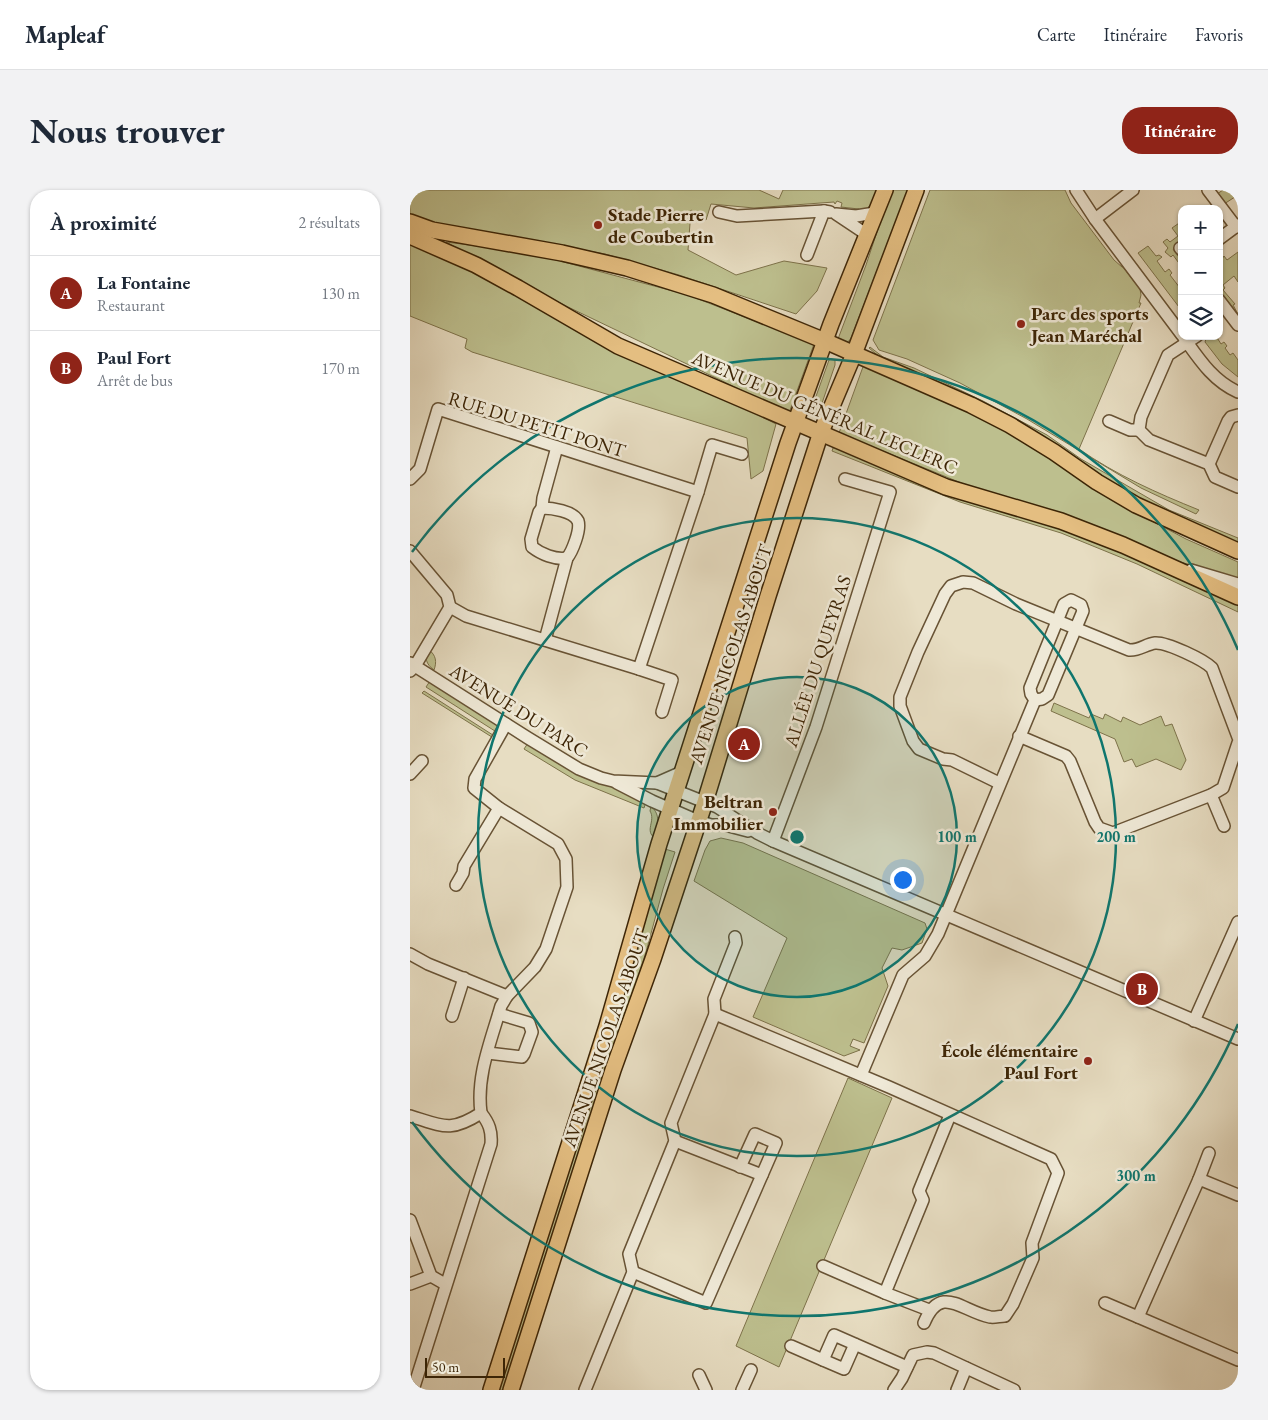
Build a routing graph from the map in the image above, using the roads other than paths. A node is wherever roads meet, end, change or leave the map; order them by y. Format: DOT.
graph roads {
  1 [pos="885,190"];
  2 [pos="916,190"];
  3 [pos="1076,190"];
  4 [pos="1133,190"];
  5 [pos="1208,190"];
  6 [pos="824,211"];
  7 [pos="720,212"];
  8 [pos="836,214"];
  9 [pos="875,214"];
  10 [pos="1095,219"];
  11 [pos="410,222"];
  12 [pos="1237,226"];
  13 [pos="866,234"];
  14 [pos="410,236"];
  15 [pos="1223,236"];
  16 [pos="807,255"];
  17 [pos="1224,316"];
  18 [pos="1178,325"];
  19 [pos="1238,325"];
  20 [pos="1184,340"];
  21 [pos="1189,340"];
  22 [pos="825,341"];
  23 [pos="854,354"];
  24 [pos="1238,392"];
  25 [pos="1238,415"];
  26 [pos="1109,421"];
  27 [pos="796,422"];
  28 [pos="1139,430"];
  29 [pos="821,432"];
  30 [pos="557,447"];
  31 [pos="742,454"];
  32 [pos="1208,464"];
  33 [pos="844,478"];
  34 [pos="410,479"];
  35 [pos="1238,487"];
  36 [pos="698,492"];
  37 [pos="542,508"];
  38 [pos="1178,525"];
  39 [pos="410,551"];
  40 [pos="1238,551"];
  41 [pos="567,558"];
  42 [pos="1238,558"];
  43 [pos="1162,562"];
  44 [pos="1238,584"];
  45 [pos="1238,597"];
  46 [pos="450,607"];
  47 [pos="1058,620"];
  48 [pos="1076,628"];
  49 [pos="545,640"];
  50 [pos="412,667"];
  51 [pos="639,669"];
  52 [pos="1035,700"];
  53 [pos="662,712"];
  54 [pos="506,724"];
  55 [pos="1020,736"];
  56 [pos="1238,737"];
  57 [pos="1238,743"];
  58 [pos="422,761"];
  59 [pos="682,772"];
  60 [pos="410,774"];
  61 [pos="1233,780"];
  62 [pos="613,781"];
  63 [pos="657,783"];
  64 [pos="999,783"];
  65 [pos="677,790"];
  66 [pos="1211,795"];
  67 [pos="706,802"];
  68 [pos="499,808"];
  69 [pos="670,810"];
  70 [pos="698,821"];
  71 [pos="1224,826"];
  72 [pos="757,833"];
  73 [pos="773,840"];
  74 [pos="456,884"];
  75 [pos="946,914"];
  76 [pos="1238,922"];
  77 [pos="735,937"];
  78 [pos="410,954"];
  79 [pos="464,978"];
  80 [pos="507,996"];
  81 [pos="499,1014"];
  82 [pos="715,1014"];
  83 [pos="452,1016"];
  84 [pos="1194,1020"];
  85 [pos="1238,1039"];
  86 [pos="488,1053"];
  87 [pos="861,1075"];
  88 [pos="481,1113"];
  89 [pos="950,1115"];
  90 [pos="410,1116"];
  91 [pos="675,1141"];
  92 [pos="1210,1153"];
  93 [pos="740,1167"];
  94 [pos="762,1175"];
  95 [pos="1199,1178"];
  96 [pos="1238,1195"];
  97 [pos="410,1220"];
  98 [pos="823,1266"];
  99 [pos="633,1272"];
  100 [pos="430,1276"];
  101 [pos="410,1284"];
  102 [pos="445,1284"];
  103 [pos="886,1293"];
  104 [pos="1105,1303"];
  105 [pos="930,1310"];
  106 [pos="1138,1317"];
  107 [pos="924,1323"];
  108 [pos="855,1344"];
  109 [pos="791,1346"];
  110 [pos="823,1360"];
  111 [pos="1238,1360"];
  112 [pos="907,1367"];
  113 [pos="966,1368"];
  114 [pos="751,1370"];
  115 [pos="699,1374"];
  116 [pos="412,1390"];
  117 [pos="491,1390"];
  118 [pos="511,1390"];
  119 [pos="585,1390"];
  120 [pos="706,1390"];
  121 [pos="742,1390"];
  122 [pos="894,1390"];
  123 [pos="957,1390"];
  124 [pos="1014,1390"];
  1 -- 9 [label="main road, AVENUE NICOLAS ABOUT"];
  2 -- 23 [label="main road, AVENUE NICOLAS ABOUT"];
  3 -- 10 [label="street"];
  4 -- 10 [label="street"];
  5 -- 12 [label="street"];
  6 -- 7 [label="street"];
  6 -- 8 [label="street"];
  6 -- 16 [label="street"];
  8 -- 9 [label="street"];
  8 -- 13 [label="street"];
  9 -- 13 [label="main road, AVENUE NICOLAS ABOUT"];
  10 -- 18 [label="street"];
  11 -- 22 [label="main road"];
  12 -- 15 [label="street"];
  13 -- 22 [label="main road, AVENUE NICOLAS ABOUT"];
  14 -- 27 [label="main road, AVENUE DU GÉNÉRAL LECLERC"];
  17 -- 19 [label="street"];
  20 -- 28 [label="street"];
  21 -- 24 [label="street"];
  22 -- 23 [label="main road"];
  22 -- 27 [label="main road, AVENUE NICOLAS ABOUT"];
  23 -- 29 [label="main road, AVENUE NICOLAS ABOUT"];
  23 -- 38 [label="main road"];
  25 -- 32 [label="street"];
  26 -- 28 [label="street"];
  27 -- 29 [label="main road, AVENUE DU GÉNÉRAL LECLERC"];
  27 -- 59 [label="main road, AVENUE NICOLAS ABOUT"];
  28 -- 32 [label="street"];
  29 -- 43 [label="main road, AVENUE DU GÉNÉRAL LECLERC"];
  29 -- 67 [label="main road, AVENUE NICOLAS ABOUT"];
  30 -- 34 [label="street, RUE DU PETIT PONT"];
  30 -- 36 [label="street, RUE DU PETIT PONT"];
  30 -- 37 [label="street"];
  31 -- 36 [label="street"];
  32 -- 35 [label="street"];
  33 -- 73 [label="street, ALLÉE DU QUEYRAS"];
  36 -- 51 [label="street"];
  37 -- 41 [label="street"];
  37 -- 41 [label="street"];
  38 -- 40 [label="main road"];
  38 -- 42 [label="street"];
  39 -- 46 [label="street"];
  41 -- 49 [label="street"];
  43 -- 44 [label="street"];
  43 -- 45 [label="main road, AVENUE DU GÉNÉRAL LECLERC"];
  46 -- 49 [label="street"];
  46 -- 50 [label="street"];
  47 -- 48 [label="street"];
  47 -- 48 [label="street"];
  47 -- 52 [label="street"];
  47 -- 64 [label="street"];
  48 -- 52 [label="street"];
  48 -- 56 [label="street"];
  49 -- 51 [label="street"];
  50 -- 54 [label="street, AVENUE DU PARC"];
  51 -- 53 [label="street"];
  52 -- 55 [label="street"];
  54 -- 62 [label="street, AVENUE DU PARC"];
  54 -- 68 [label="street"];
  55 -- 64 [label="street"];
  55 -- 66 [label="street"];
  57 -- 61 [label="street"];
  58 -- 60 [label="street"];
  59 -- 63 [label="street, AVENUE DU PARC"];
  59 -- 65 [label="main road, AVENUE NICOLAS ABOUT"];
  61 -- 66 [label="street"];
  62 -- 63 [label="street, AVENUE DU PARC"];
  62 -- 69 [label="street, AVENUE DU PARC"];
  63 -- 65 [label="street, AVENUE DU PARC"];
  64 -- 75 [label="street"];
  65 -- 67 [label="street, AVENUE DU PARC"];
  65 -- 69 [label="main road, AVENUE NICOLAS ABOUT"];
  66 -- 71 [label="street"];
  67 -- 70 [label="main road, AVENUE NICOLAS ABOUT"];
  67 -- 72 [label="street, AVENUE DU PARC"];
  68 -- 74 [label="street"];
  68 -- 80 [label="street"];
  69 -- 70 [label="street, AVENUE DU PARC"];
  69 -- 117 [label="main road, AVENUE NICOLAS ABOUT"];
  70 -- 72 [label="street, AVENUE DU PARC"];
  70 -- 118 [label="main road, AVENUE NICOLAS ABOUT"];
  72 -- 73 [label="street"];
  73 -- 75 [label="street"];
  75 -- 84 [label="street"];
  75 -- 87 [label="street"];
  76 -- 84 [label="street"];
  77 -- 82 [label="street"];
  78 -- 79 [label="street"];
  79 -- 80 [label="street"];
  79 -- 83 [label="street"];
  80 -- 81 [label="street"];
  81 -- 86 [label="street"];
  81 -- 86 [label="street"];
  82 -- 87 [label="street"];
  82 -- 91 [label="street"];
  84 -- 85 [label="street"];
  86 -- 88 [label="street"];
  87 -- 89 [label="street"];
  88 -- 90 [label="street"];
  88 -- 102 [label="street"];
  89 -- 103 [label="street"];
  89 -- 105 [label="street"];
  91 -- 93 [label="street"];
  91 -- 99 [label="street"];
  92 -- 95 [label="street"];
  93 -- 94 [label="street"];
  93 -- 94 [label="street"];
  94 -- 99 [label="street"];
  95 -- 96 [label="street"];
  95 -- 106 [label="street"];
  97 -- 100 [label="street"];
  98 -- 103 [label="street"];
  99 -- 119 [label="street"];
  100 -- 101 [label="street"];
  100 -- 102 [label="street"];
  102 -- 116 [label="street"];
  103 -- 105 [label="street"];
  104 -- 106 [label="street"];
  105 -- 107 [label="street"];
  106 -- 111 [label="street"];
  108 -- 110 [label="street"];
  108 -- 110 [label="street"];
  108 -- 112 [label="street"];
  109 -- 110 [label="street"];
  112 -- 113 [label="street"];
  112 -- 122 [label="street"];
  113 -- 123 [label="street"];
  113 -- 124 [label="street"];
  114 -- 121 [label="street"];
  115 -- 120 [label="street"];
}
